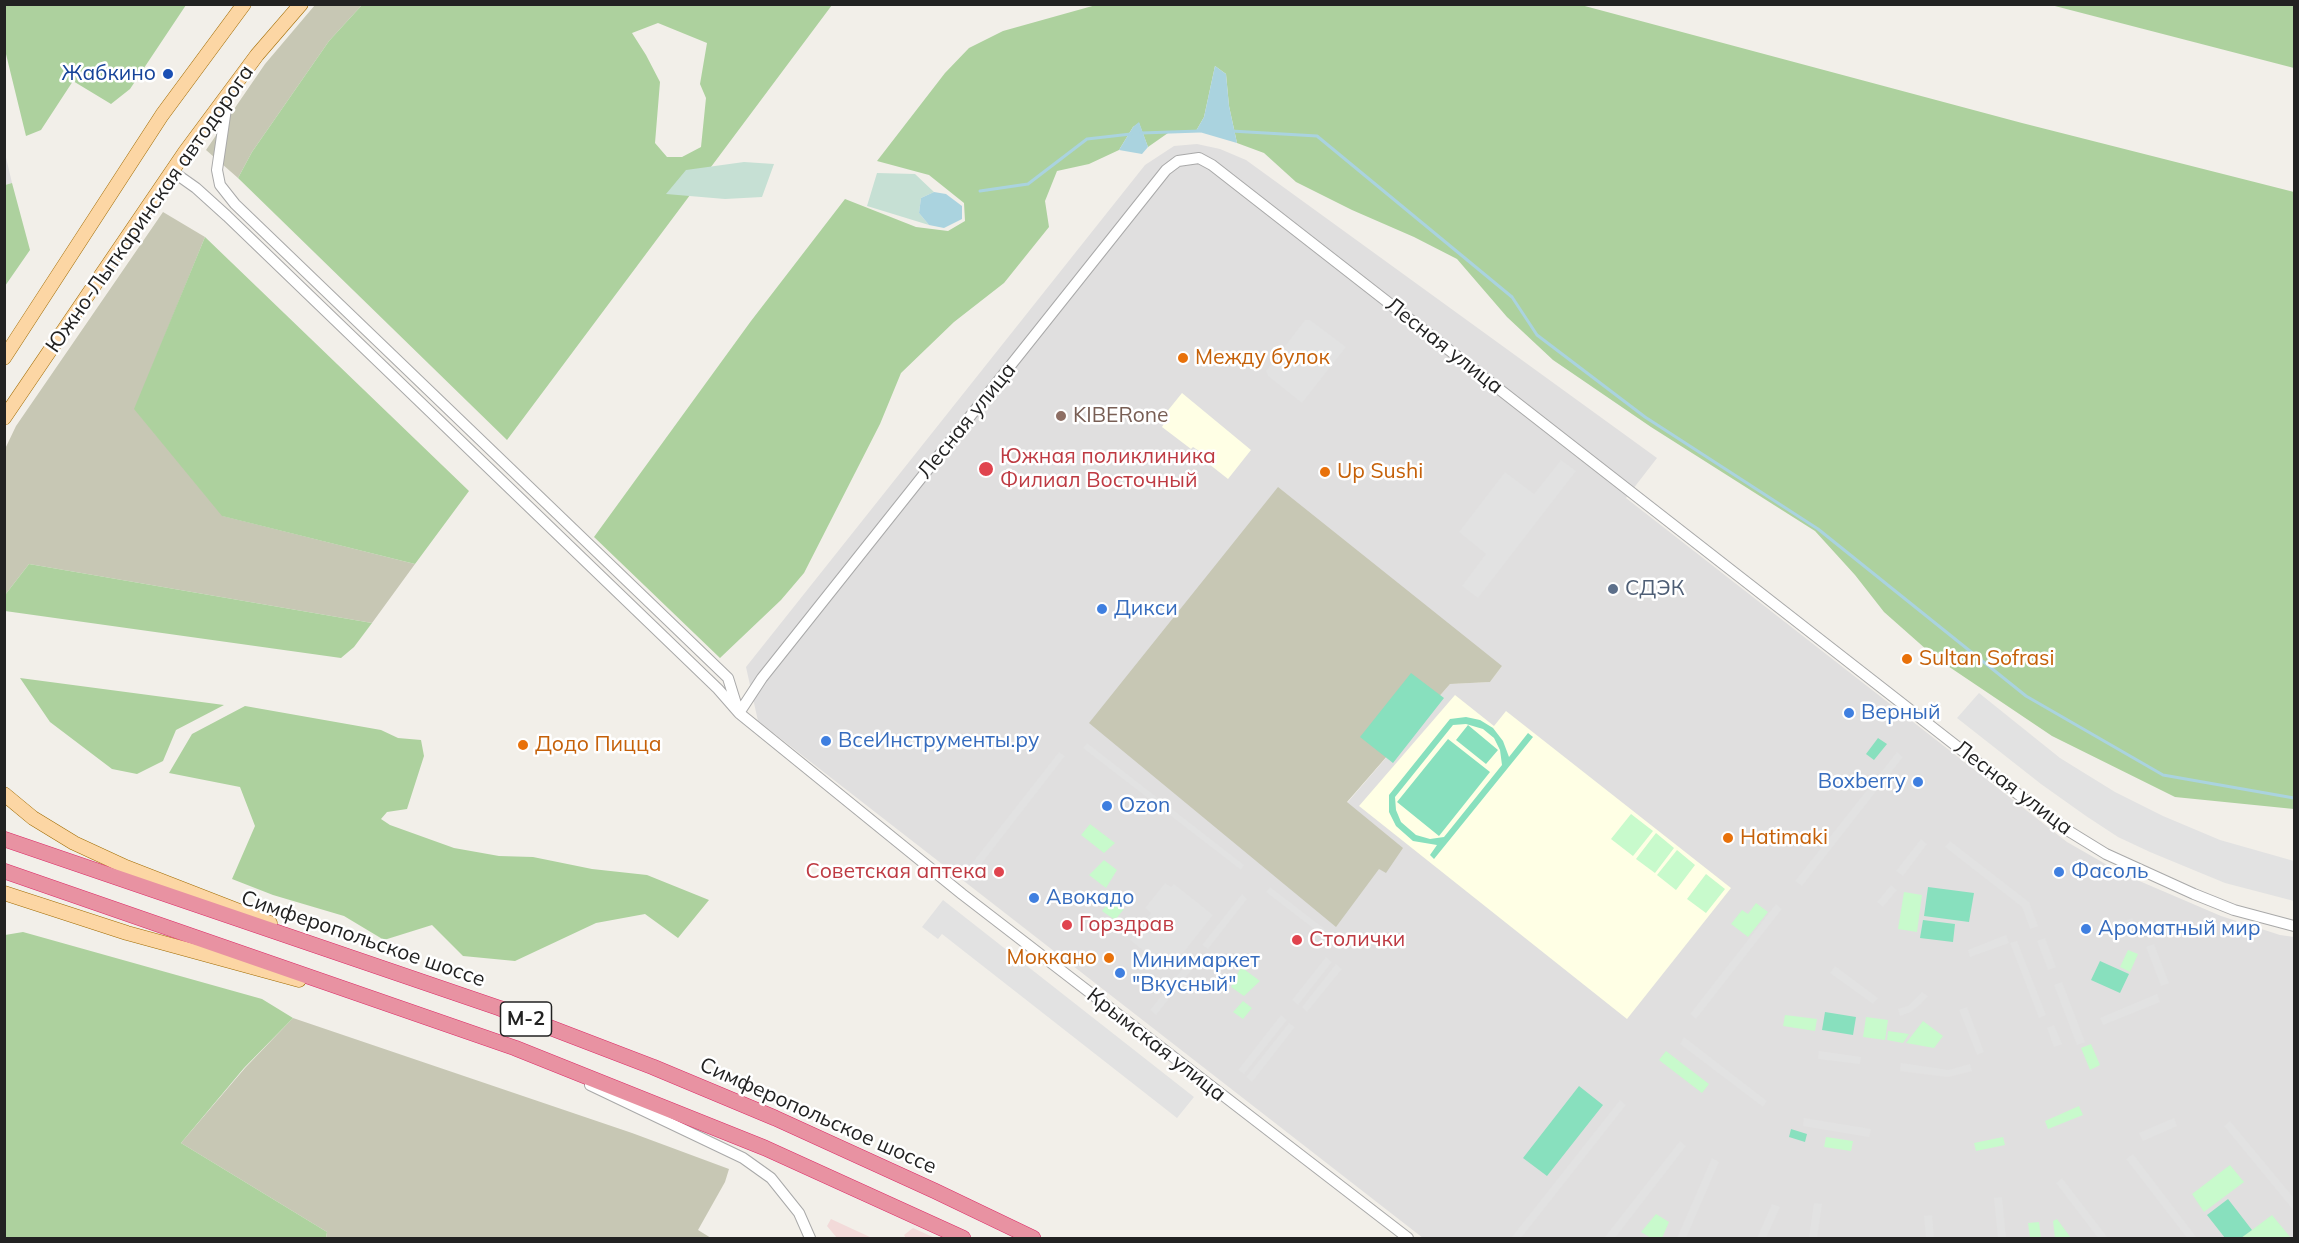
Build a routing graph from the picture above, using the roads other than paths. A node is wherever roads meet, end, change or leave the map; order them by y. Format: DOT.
graph roads {
  1 [pos="244,4"];
  2 [pos="301,4"];
  3 [pos="228,94"];
  4 [pos="172,171"];
  5 [pos="28,322"];
  6 [pos="4,352"];
  7 [pos="4,358"];
  8 [pos="4,418"];
  9 [pos="739,713"];
  10 [pos="4,794"];
  11 [pos="4,838"];
  12 [pos="4,871"];
  13 [pos="4,893"];
  14 [pos="2295,926"];
  15 [pos="417,980"];
  16 [pos="400,1008"];
  17 [pos="515,1048"];
  18 [pos="810,1239"];
  19 [pos="963,1239"];
  20 [pos="1033,1239"];
  21 [pos="1408,1239"];
  1 -- 5 [label="main road, Южно-Лыткаринская автодорога"];
  2 -- 3 [label="main road, Южно-Лыткаринская автодорога"];
  3 -- 4 [label="main road, Южно-Лыткаринская автодорога"];
  3 -- 9 [label="street"];
  4 -- 8 [label="main road, Южно-Лыткаринская автодорога"];
  4 -- 9 [label="street, Крымская улица"];
  5 -- 6 [label="main road"];
  5 -- 7 [label="main road, Южно-Лыткаринская автодорога"];
  9 -- 14 [label="street, Лесная улица"];
  9 -- 21 [label="street, Крымская улица"];
  10 -- 15 [label="main road"];
  11 -- 15 [label="highway, Симферопольское шоссе / М-2"];
  12 -- 16 [label="highway, М-2"];
  13 -- 16 [label="main road"];
  15 -- 20 [label="highway, Симферопольское шоссе / М-2"];
  16 -- 17 [label="highway, М-2"];
  17 -- 18 [label="street"];
  17 -- 19 [label="highway, М-2"];
}
